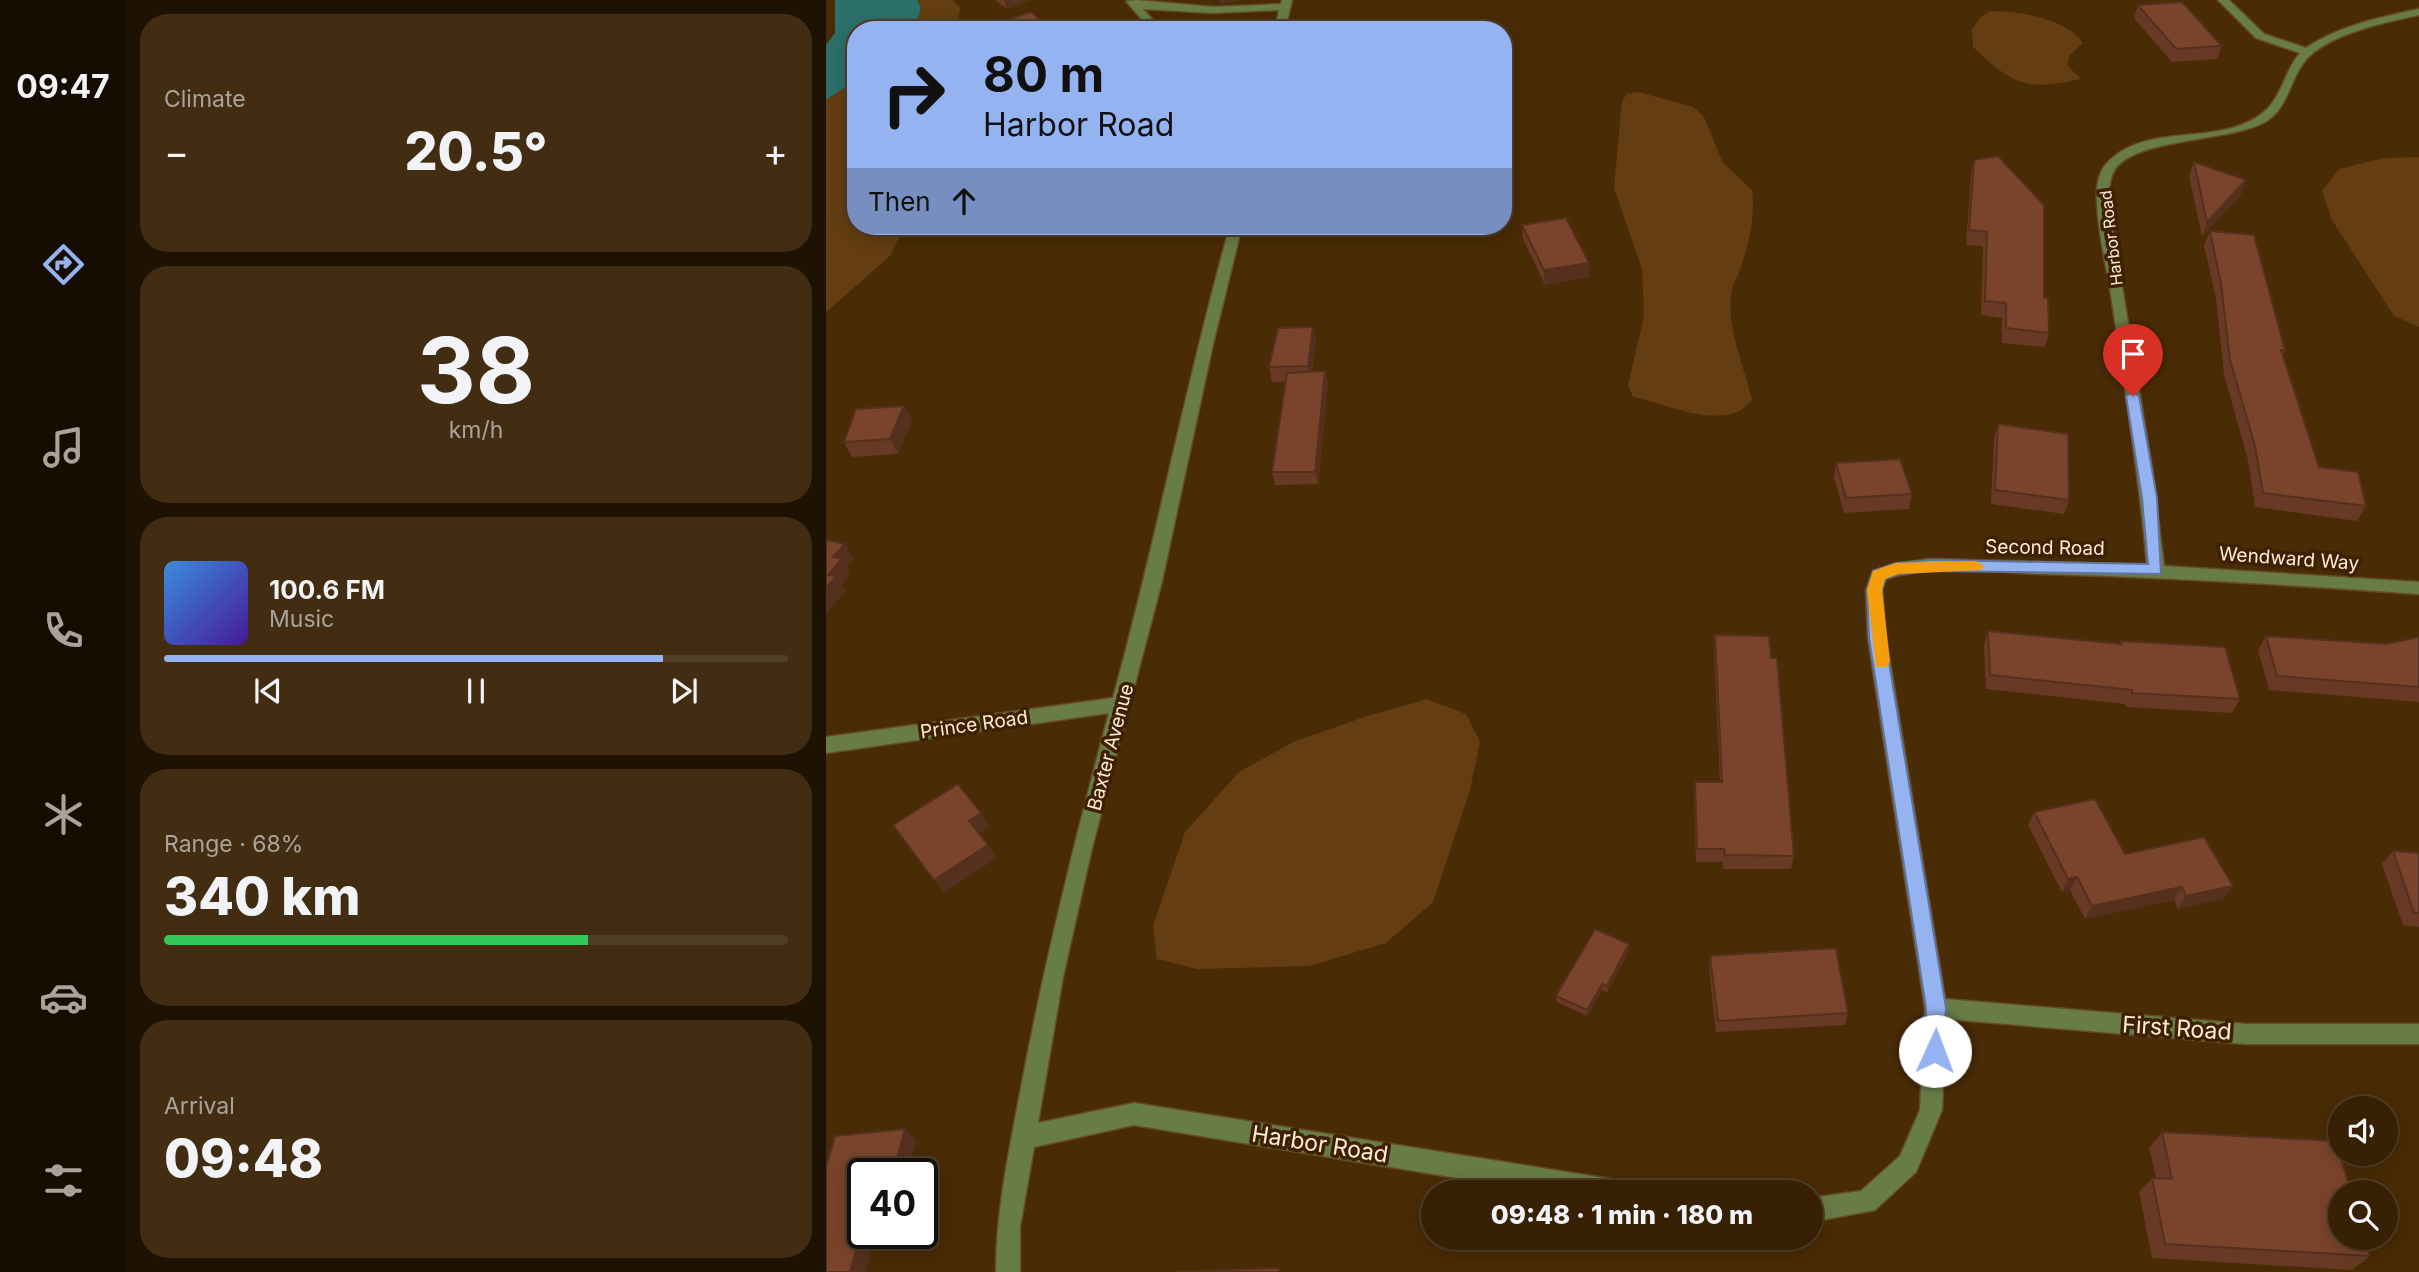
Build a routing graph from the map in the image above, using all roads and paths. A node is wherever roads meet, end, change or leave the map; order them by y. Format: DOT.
graph roads {
  1 [pos="2223,0"];
  2 [pos="1133,3"];
  3 [pos="1286,4"];
  4 [pos="2419,12"];
  5 [pos="1149,21"];
  6 [pos="2307,52"];
  7 [pos="1234,235"];
  8 [pos="2156,570"];
  9 [pos="2419,587"];
  10 [pos="1122,704"];
  11 [pos="826,745"];
  12 [pos="1936,1008"];
  13 [pos="2419,1034"];
  14 [pos="1024,1138"];
  15 [pos="1543,1180"];
  16 [pos="1823,1208"];
  17 [pos="1007,1272"];
  1 -- 6 [label="street"];
  2 -- 3 [label="street"];
  2 -- 5 [label="street"];
  4 -- 6 [label="street"];
  6 -- 8 [label="street, Harbor Road"];
  7 -- 10 [label="street, Baxter Avenue"];
  8 -- 9 [label="street, Wendward Way"];
  8 -- 12 [label="street, Second Road"];
  10 -- 11 [label="street, Prince Road"];
  10 -- 14 [label="street, Baxter Avenue"];
  12 -- 13 [label="street, First Road"];
  12 -- 16 [label="street"];
  14 -- 15 [label="street, Harbor Road"];
  14 -- 17 [label="street, Baxter Avenue"];
}
